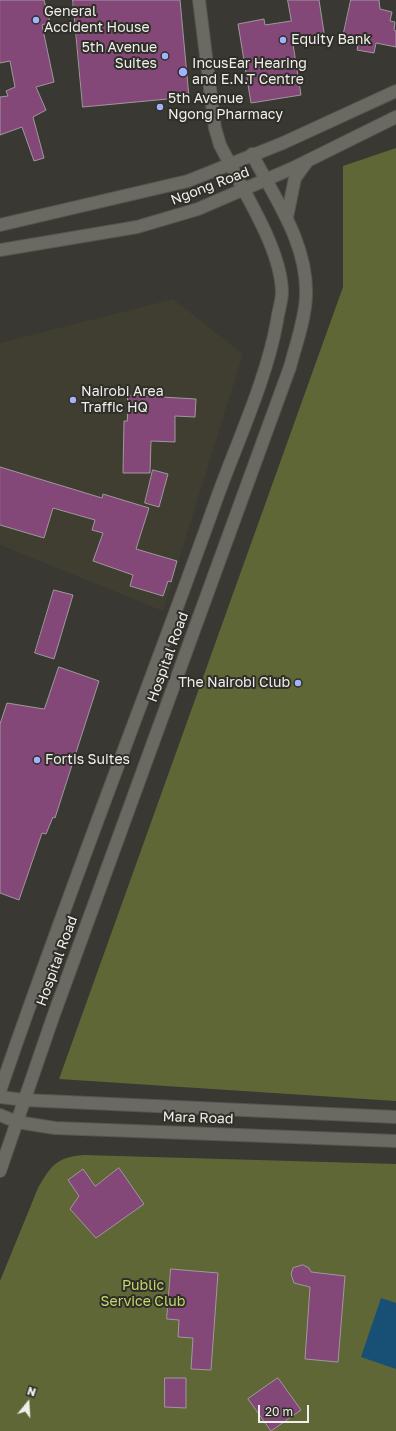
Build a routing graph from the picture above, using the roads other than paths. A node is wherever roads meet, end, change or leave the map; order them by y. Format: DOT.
graph roads {
  1 [pos="199,0"];
  2 [pos="396,91"];
  3 [pos="396,117"];
  4 [pos="252,154"];
  5 [pos="308,161"];
  6 [pos="230,164"];
  7 [pos="266,180"];
  8 [pos="243,190"];
  9 [pos="287,217"];
  10 [pos="0,225"];
  11 [pos="0,250"];
  12 [pos="0,1091"];
  13 [pos="0,1097"];
  14 [pos="24,1100"];
  15 [pos="0,1115"];
  16 [pos="396,1117"];
  17 [pos="17,1122"];
  18 [pos="396,1141"];
  19 [pos="0,1171"];
  1 -- 6 [label="street, Hospital Road"];
  2 -- 4 [label="street, Ngong Road"];
  3 -- 5 [label="street, Ngong Road"];
  4 -- 6 [label="street, Ngong Road"];
  4 -- 7 [label="street, Hospital Road"];
  5 -- 7 [label="street, Ngong Road"];
  5 -- 9 [label="street"];
  6 -- 8 [label="street, Hospital Road"];
  6 -- 10 [label="street, Ngong Road"];
  7 -- 8 [label="street, Ngong Road"];
  7 -- 9 [label="street, Hospital Road"];
  8 -- 11 [label="street, Ngong Road"];
  8 -- 12 [label="street, Hospital Road"];
  9 -- 14 [label="street, Hospital Road"];
  13 -- 14 [label="street, Mara Road"];
  14 -- 16 [label="street, Mara Road"];
  14 -- 17 [label="street, Hospital Road"];
  15 -- 17 [label="street, Mara Road"];
  17 -- 18 [label="street, Mara Road"];
  17 -- 19 [label="street, Hospital Road"];
}
